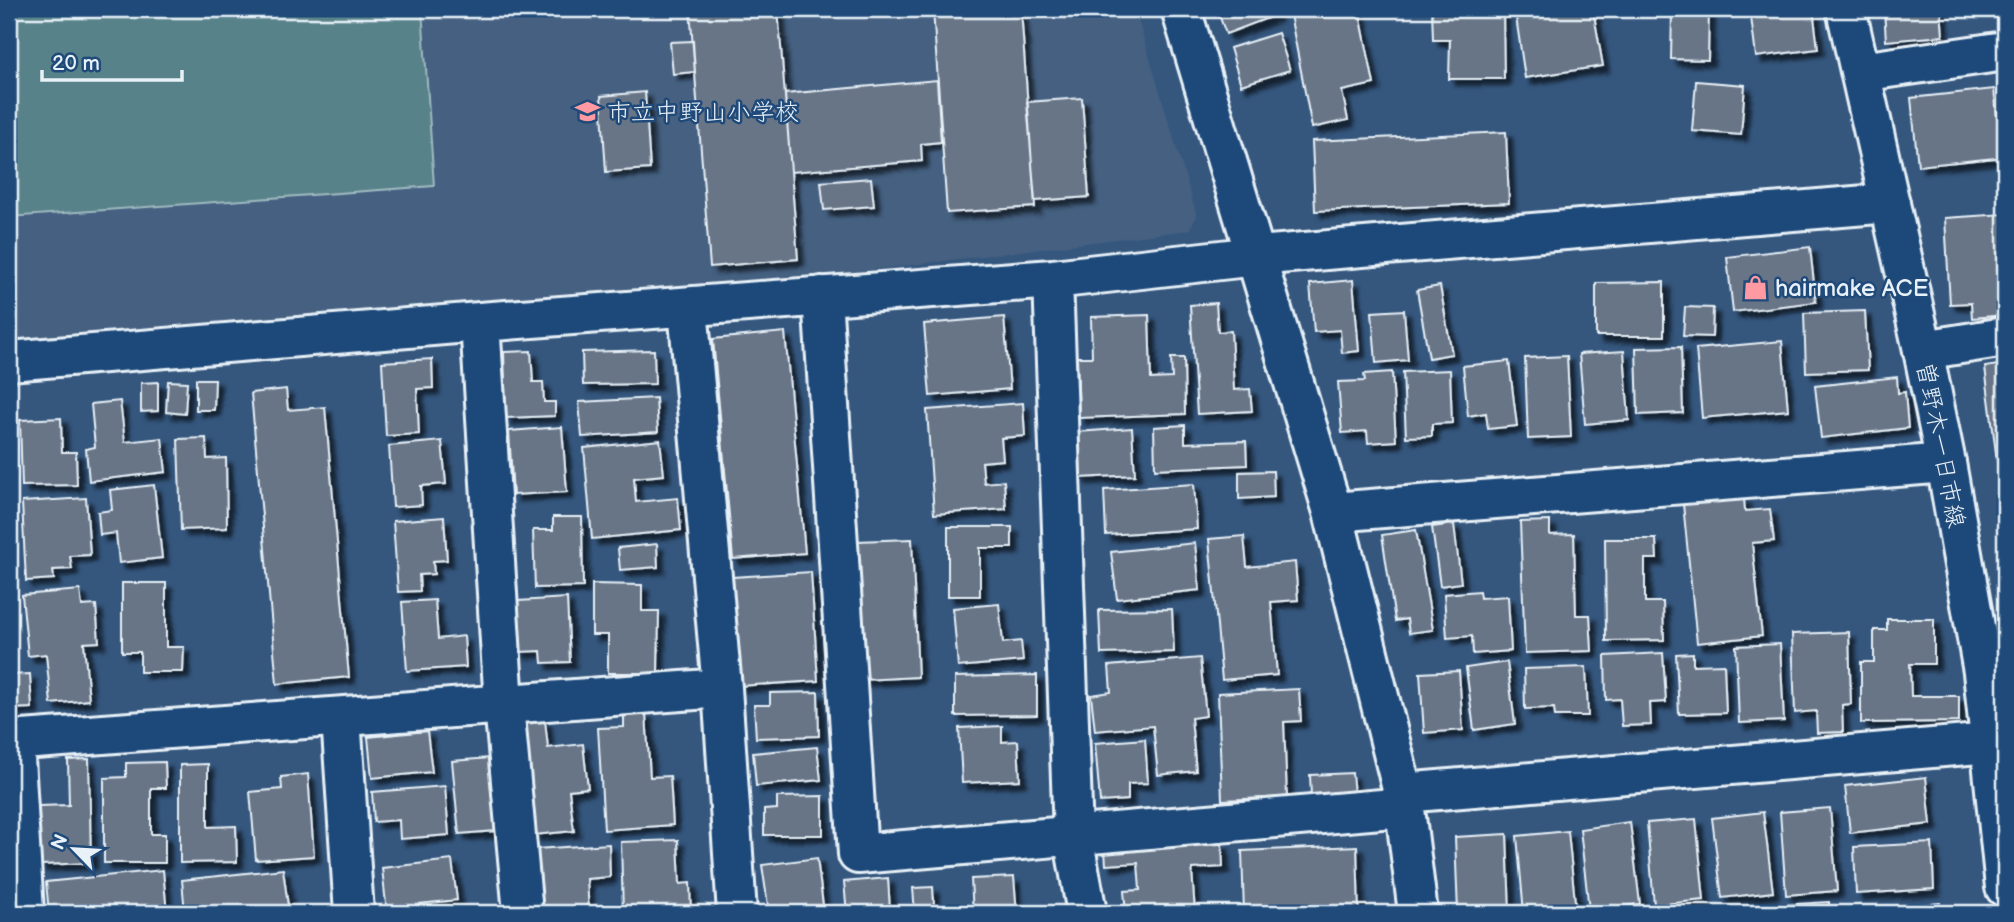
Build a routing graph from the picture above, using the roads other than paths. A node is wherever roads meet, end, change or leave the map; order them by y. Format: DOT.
graph roads {
  1 [pos="1181,9"];
  2 [pos="1846,9"];
  3 [pos="2005,51"];
  4 [pos="1861,72"];
  5 [pos="1889,203"];
  6 [pos="1256,256"];
  7 [pos="1053,279"];
  8 [pos="822,296"];
  9 [pos="688,308"];
  10 [pos="480,323"];
  11 [pos="2005,337"];
  12 [pos="1923,350"];
  13 [pos="9,361"];
  14 [pos="1945,463"];
  15 [pos="1333,512"];
  16 [pos="1994,671"];
  17 [pos="722,688"];
  18 [pos="504,705"];
  19 [pos="341,716"];
  20 [pos="11,741"];
  21 [pos="1991,743"];
  22 [pos="1404,800"];
  23 [pos="1073,836"];
  24 [pos="2005,887"];
  25 [pos="24,913"];
  26 [pos="354,913"];
  27 [pos="523,913"];
  28 [pos="737,913"];
  29 [pos="1087,913"];
  30 [pos="1418,913"];
  1 -- 6 [label="street"];
  2 -- 4 [label="street, 曽野木一日市線"];
  3 -- 4 [label="street"];
  4 -- 5 [label="street, 曽野木一日市線"];
  5 -- 6 [label="street"];
  5 -- 12 [label="street, 曽野木一日市線"];
  6 -- 7 [label="street"];
  6 -- 15 [label="street"];
  7 -- 8 [label="street"];
  7 -- 23 [label="street"];
  8 -- 9 [label="street"];
  8 -- 23 [label="street"];
  9 -- 10 [label="street"];
  9 -- 17 [label="street"];
  10 -- 13 [label="street"];
  10 -- 18 [label="street"];
  11 -- 12 [label="street"];
  12 -- 14 [label="street, 曽野木一日市線"];
  14 -- 15 [label="street"];
  14 -- 16 [label="street, 曽野木一日市線"];
  15 -- 22 [label="street"];
  16 -- 21 [label="street, 曽野木一日市線"];
  17 -- 18 [label="street"];
  17 -- 28 [label="street"];
  18 -- 19 [label="street"];
  18 -- 27 [label="street"];
  19 -- 20 [label="street"];
  19 -- 26 [label="street"];
  20 -- 25 [label="street"];
  21 -- 22 [label="street"];
  21 -- 24 [label="street, 曽野木一日市線"];
  22 -- 23 [label="street"];
  22 -- 30 [label="street"];
  23 -- 29 [label="street"];
}
